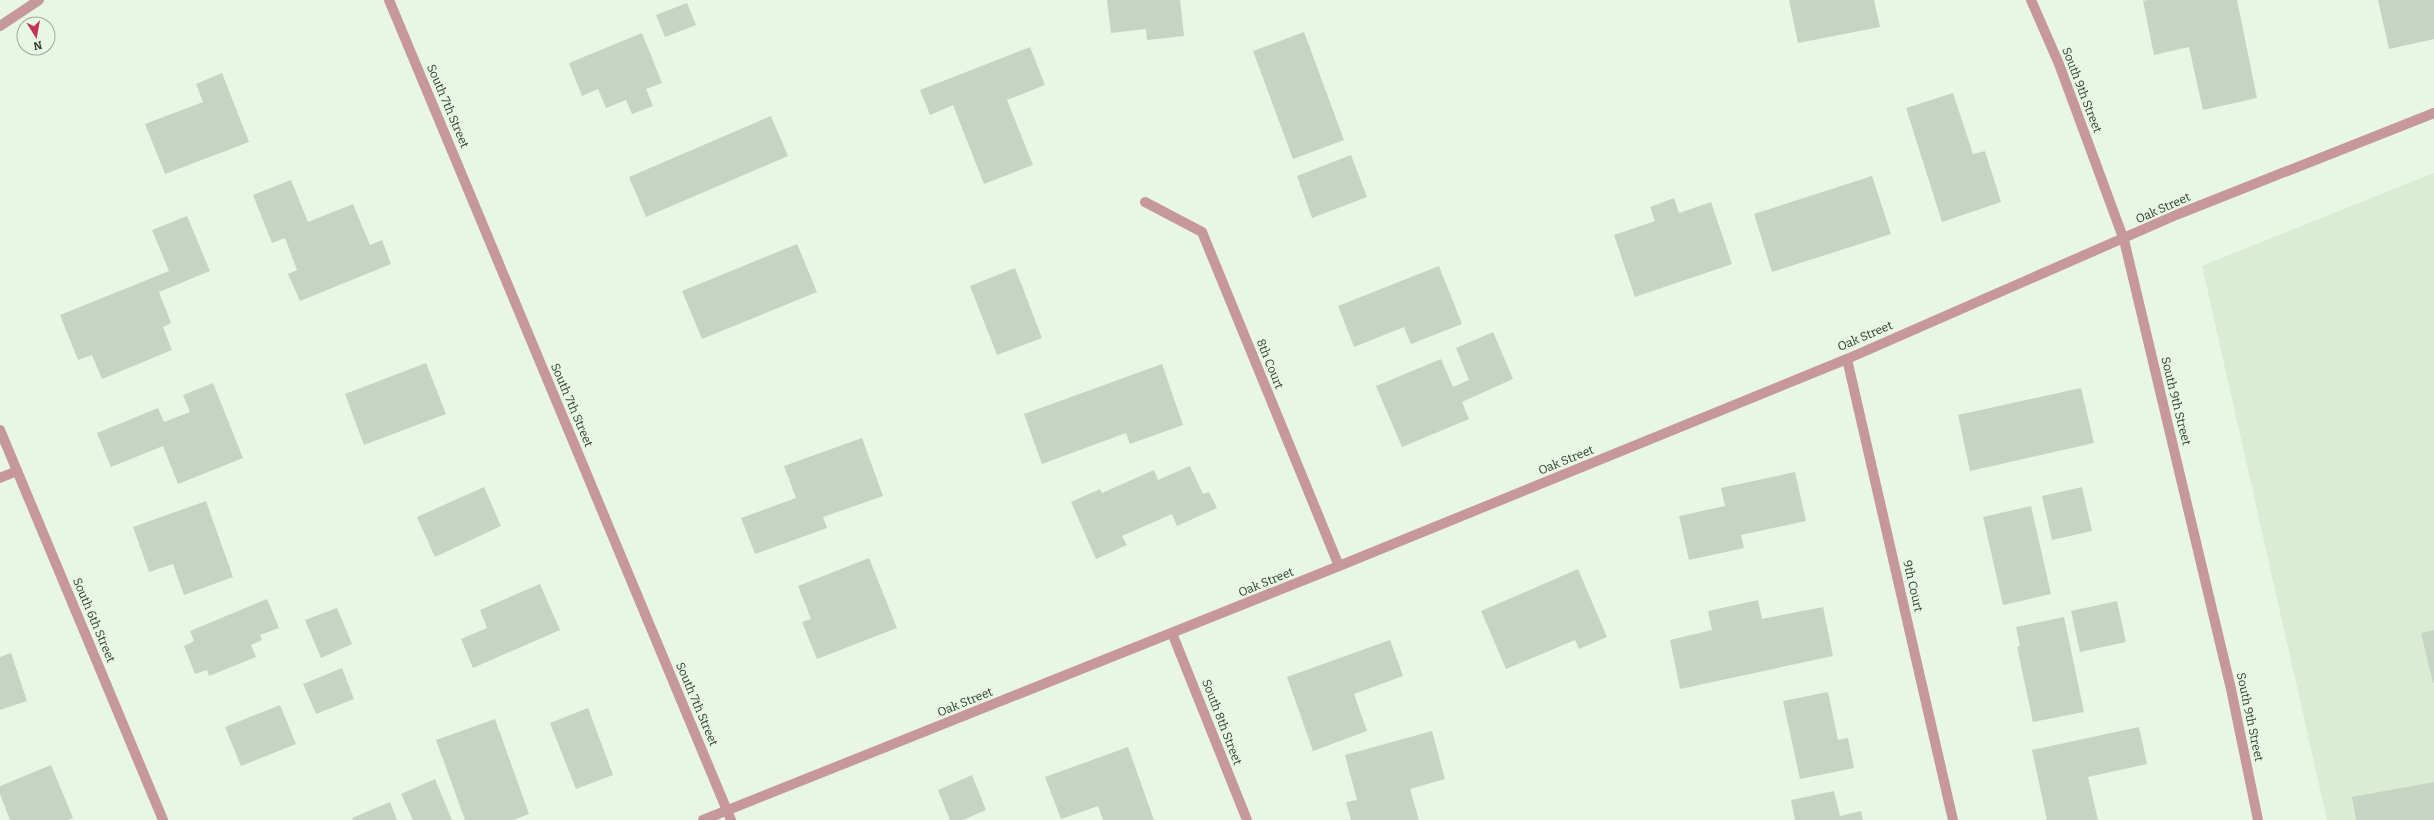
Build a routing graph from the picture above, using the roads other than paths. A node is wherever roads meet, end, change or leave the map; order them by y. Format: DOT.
graph roads {
  1 [pos="39,0"];
  2 [pos="390,0"];
  3 [pos="2031,0"];
  4 [pos="0,26"];
  5 [pos="2434,113"];
  6 [pos="1145,202"];
  7 [pos="2124,240"];
  8 [pos="1847,359"];
  9 [pos="0,430"];
  10 [pos="17,471"];
  11 [pos="0,478"];
  12 [pos="1340,566"];
  13 [pos="1172,633"];
  14 [pos="727,810"];
  15 [pos="163,820"];
  16 [pos="703,820"];
  17 [pos="731,820"];
  18 [pos="1247,820"];
  19 [pos="1953,820"];
  20 [pos="2258,820"];
  1 -- 4 [label="street"];
  2 -- 14 [label="street, South 7th Street"];
  3 -- 7 [label="street, South 9th Street"];
  5 -- 7 [label="street, Oak Street"];
  6 -- 12 [label="street, 8th Court"];
  7 -- 8 [label="street, Oak Street"];
  7 -- 20 [label="street, South 9th Street"];
  8 -- 12 [label="street, Oak Street"];
  8 -- 19 [label="street, 9th Court"];
  9 -- 10 [label="street, South 6th Street"];
  10 -- 11 [label="street"];
  10 -- 15 [label="street, South 6th Street"];
  12 -- 13 [label="street, Oak Street"];
  13 -- 14 [label="street, Oak Street"];
  13 -- 18 [label="street, South 8th Street"];
  14 -- 16 [label="street, Oak Street"];
  14 -- 17 [label="street, South 7th Street"];
}
